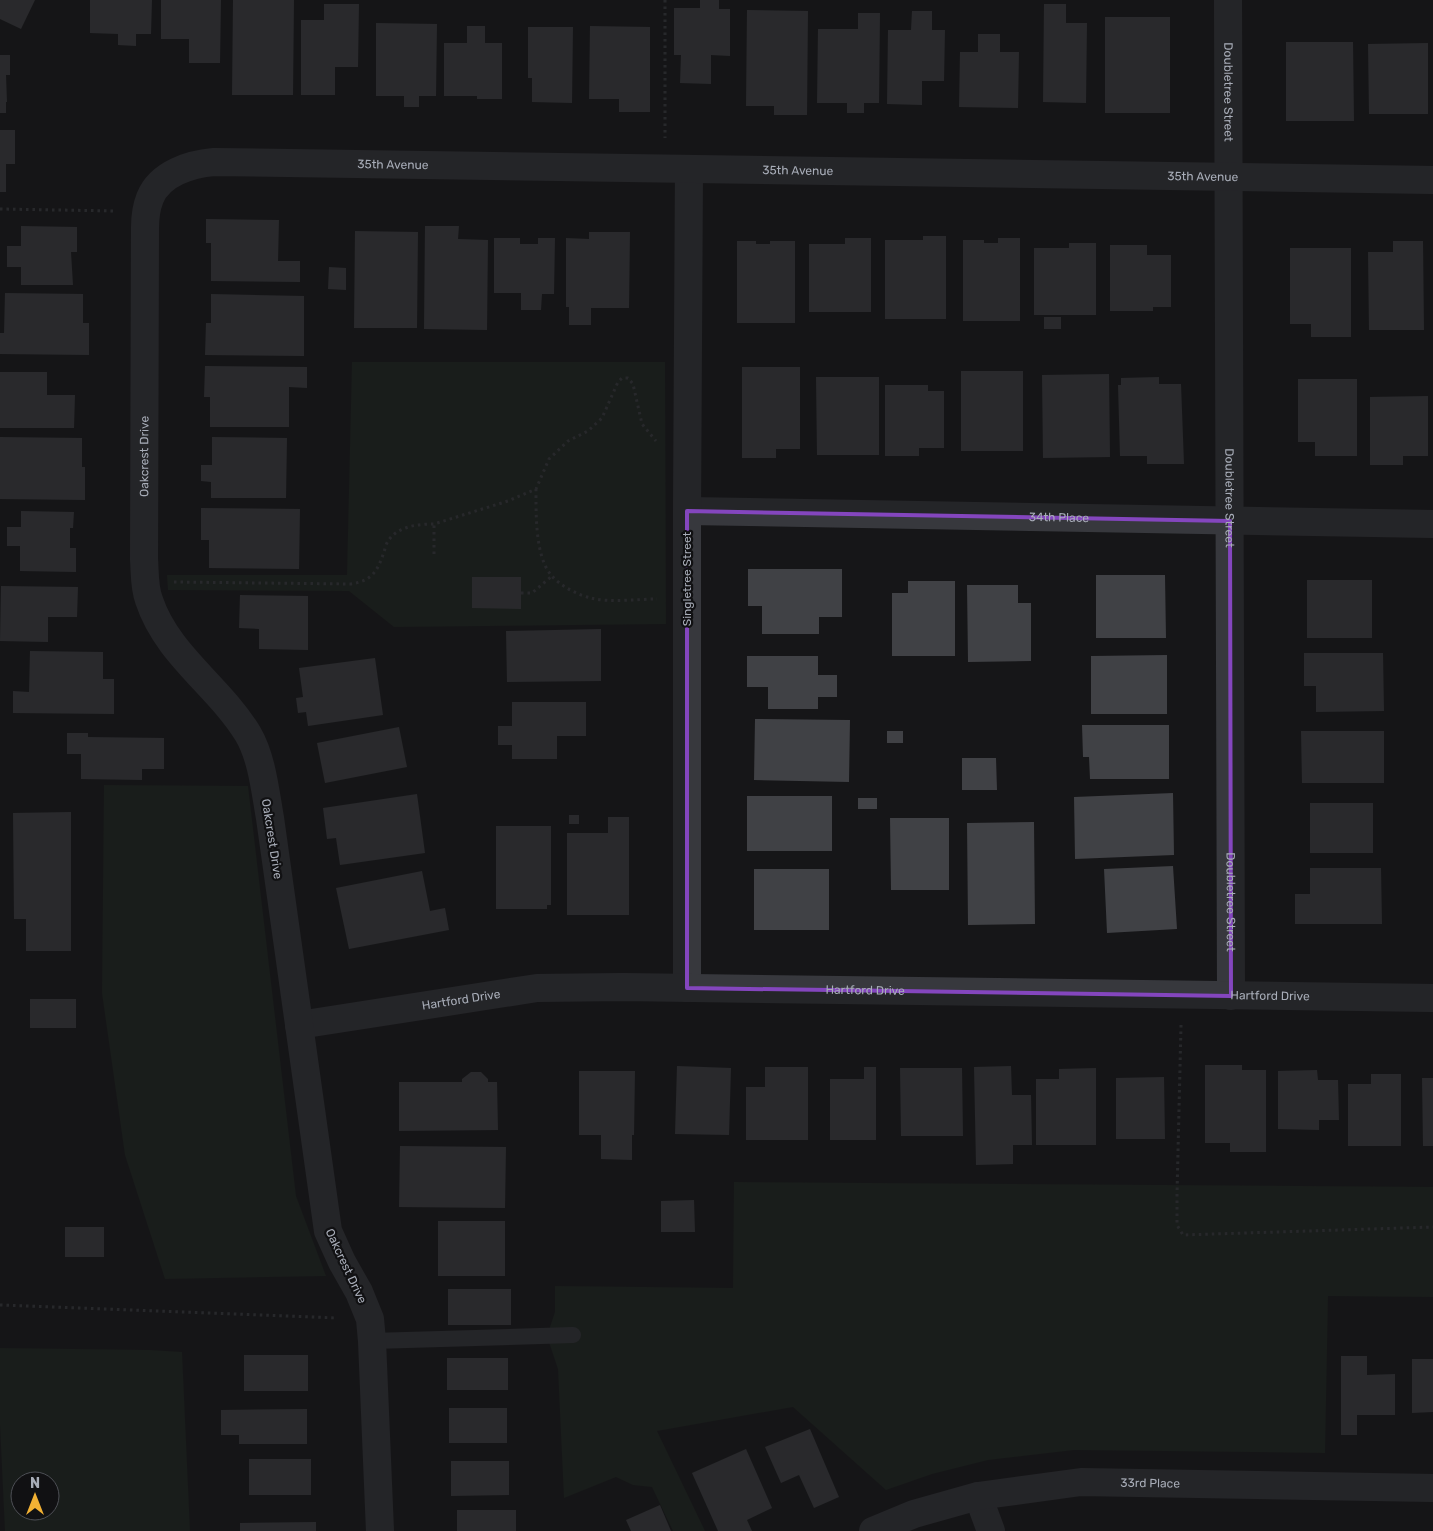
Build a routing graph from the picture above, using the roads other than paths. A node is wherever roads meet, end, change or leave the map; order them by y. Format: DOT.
graph roads {
  1 [pos="1228,0"];
  2 [pos="677,169"];
  3 [pos="1228,176"];
  4 [pos="166,178"];
  5 [pos="1433,180"];
  6 [pos="687,511"];
  7 [pos="1230,521"];
  8 [pos="1433,524"];
  9 [pos="687,988"];
  10 [pos="1231,996"];
  11 [pos="1433,998"];
  12 [pos="299,1025"];
  13 [pos="371,1330"];
  14 [pos="573,1335"];
  15 [pos="1433,1488"];
  16 [pos="978,1496"];
  17 [pos="380,1531"];
  18 [pos="872,1531"];
  19 [pos="990,1531"];
  1 -- 3 [label="street, Doubletree Street"];
  2 -- 3 [label="street, 35th Avenue"];
  2 -- 4 [label="street, 35th Avenue"];
  2 -- 6 [label="street, Singletree Street"];
  3 -- 5 [label="street, 35th Avenue"];
  3 -- 7 [label="street, Doubletree Street"];
  4 -- 12 [label="street, Oakcrest Drive"];
  6 -- 7 [label="street, 34th Place"];
  6 -- 9 [label="street, Singletree Street"];
  7 -- 8 [label="street, 34th Place"];
  7 -- 10 [label="street, Doubletree Street"];
  9 -- 10 [label="street, Hartford Drive"];
  9 -- 12 [label="street, Hartford Drive"];
  10 -- 11 [label="street, Hartford Drive"];
  12 -- 13 [label="street, Oakcrest Drive"];
  13 -- 14 [label="lane"];
  13 -- 17 [label="street, Oakcrest Drive"];
  15 -- 16 [label="street, 33rd Place"];
  16 -- 18 [label="street, 33rd Place"];
  16 -- 19 [label="street"];
}
